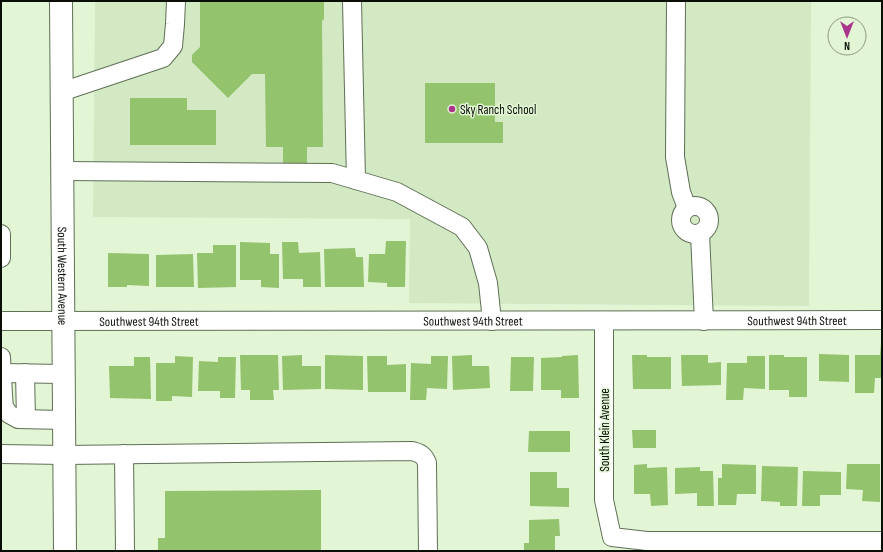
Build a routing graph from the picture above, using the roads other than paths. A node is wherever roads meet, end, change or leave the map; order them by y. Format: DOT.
graph roads {
  1 [pos="61,1"];
  2 [pos="176,1"];
  3 [pos="352,1"];
  4 [pos="676,1"];
  5 [pos="61,92"];
  6 [pos="62,171"];
  7 [pos="356,180"];
  8 [pos="1,234"];
  9 [pos="1,258"];
  10 [pos="882,320"];
  11 [pos="1,321"];
  12 [pos="63,321"];
  13 [pos="492,321"];
  14 [pos="604,321"];
  15 [pos="704,321"];
  16 [pos="1,365"];
  17 [pos="25,373"];
  18 [pos="64,374"];
  19 [pos="26,419"];
  20 [pos="64,420"];
  21 [pos="1,454"];
  22 [pos="124,454"];
  23 [pos="64,455"];
  24 [pos="882,541"];
  25 [pos="65,551"];
  26 [pos="125,551"];
  27 [pos="428,551"];
  1 -- 5 [label="main road, South Western Avenue"];
  2 -- 5 [label="street"];
  3 -- 7 [label="street"];
  4 -- 15 [label="street"];
  5 -- 6 [label="main road, South Western Avenue"];
  6 -- 7 [label="street"];
  6 -- 12 [label="main road, South Western Avenue"];
  7 -- 13 [label="street"];
  8 -- 9 [label="street"];
  10 -- 15 [label="street, Southwest 94th Street"];
  11 -- 12 [label="street, Southwest 94th Street"];
  12 -- 13 [label="street, Southwest 94th Street"];
  12 -- 18 [label="main road, South Western Avenue"];
  13 -- 14 [label="street, Southwest 94th Street"];
  14 -- 15 [label="street, Southwest 94th Street"];
  14 -- 24 [label="street, South Klein Avenue"];
  16 -- 17 [label="street"];
  16 -- 19 [label="street"];
  17 -- 18 [label="street"];
  17 -- 19 [label="street"];
  18 -- 20 [label="main road, South Western Avenue"];
  19 -- 20 [label="street"];
  20 -- 23 [label="main road, South Western Avenue"];
  21 -- 23 [label="street"];
  22 -- 23 [label="street"];
  22 -- 26 [label="street"];
  22 -- 27 [label="street"];
  23 -- 25 [label="main road, South Western Avenue"];
}
